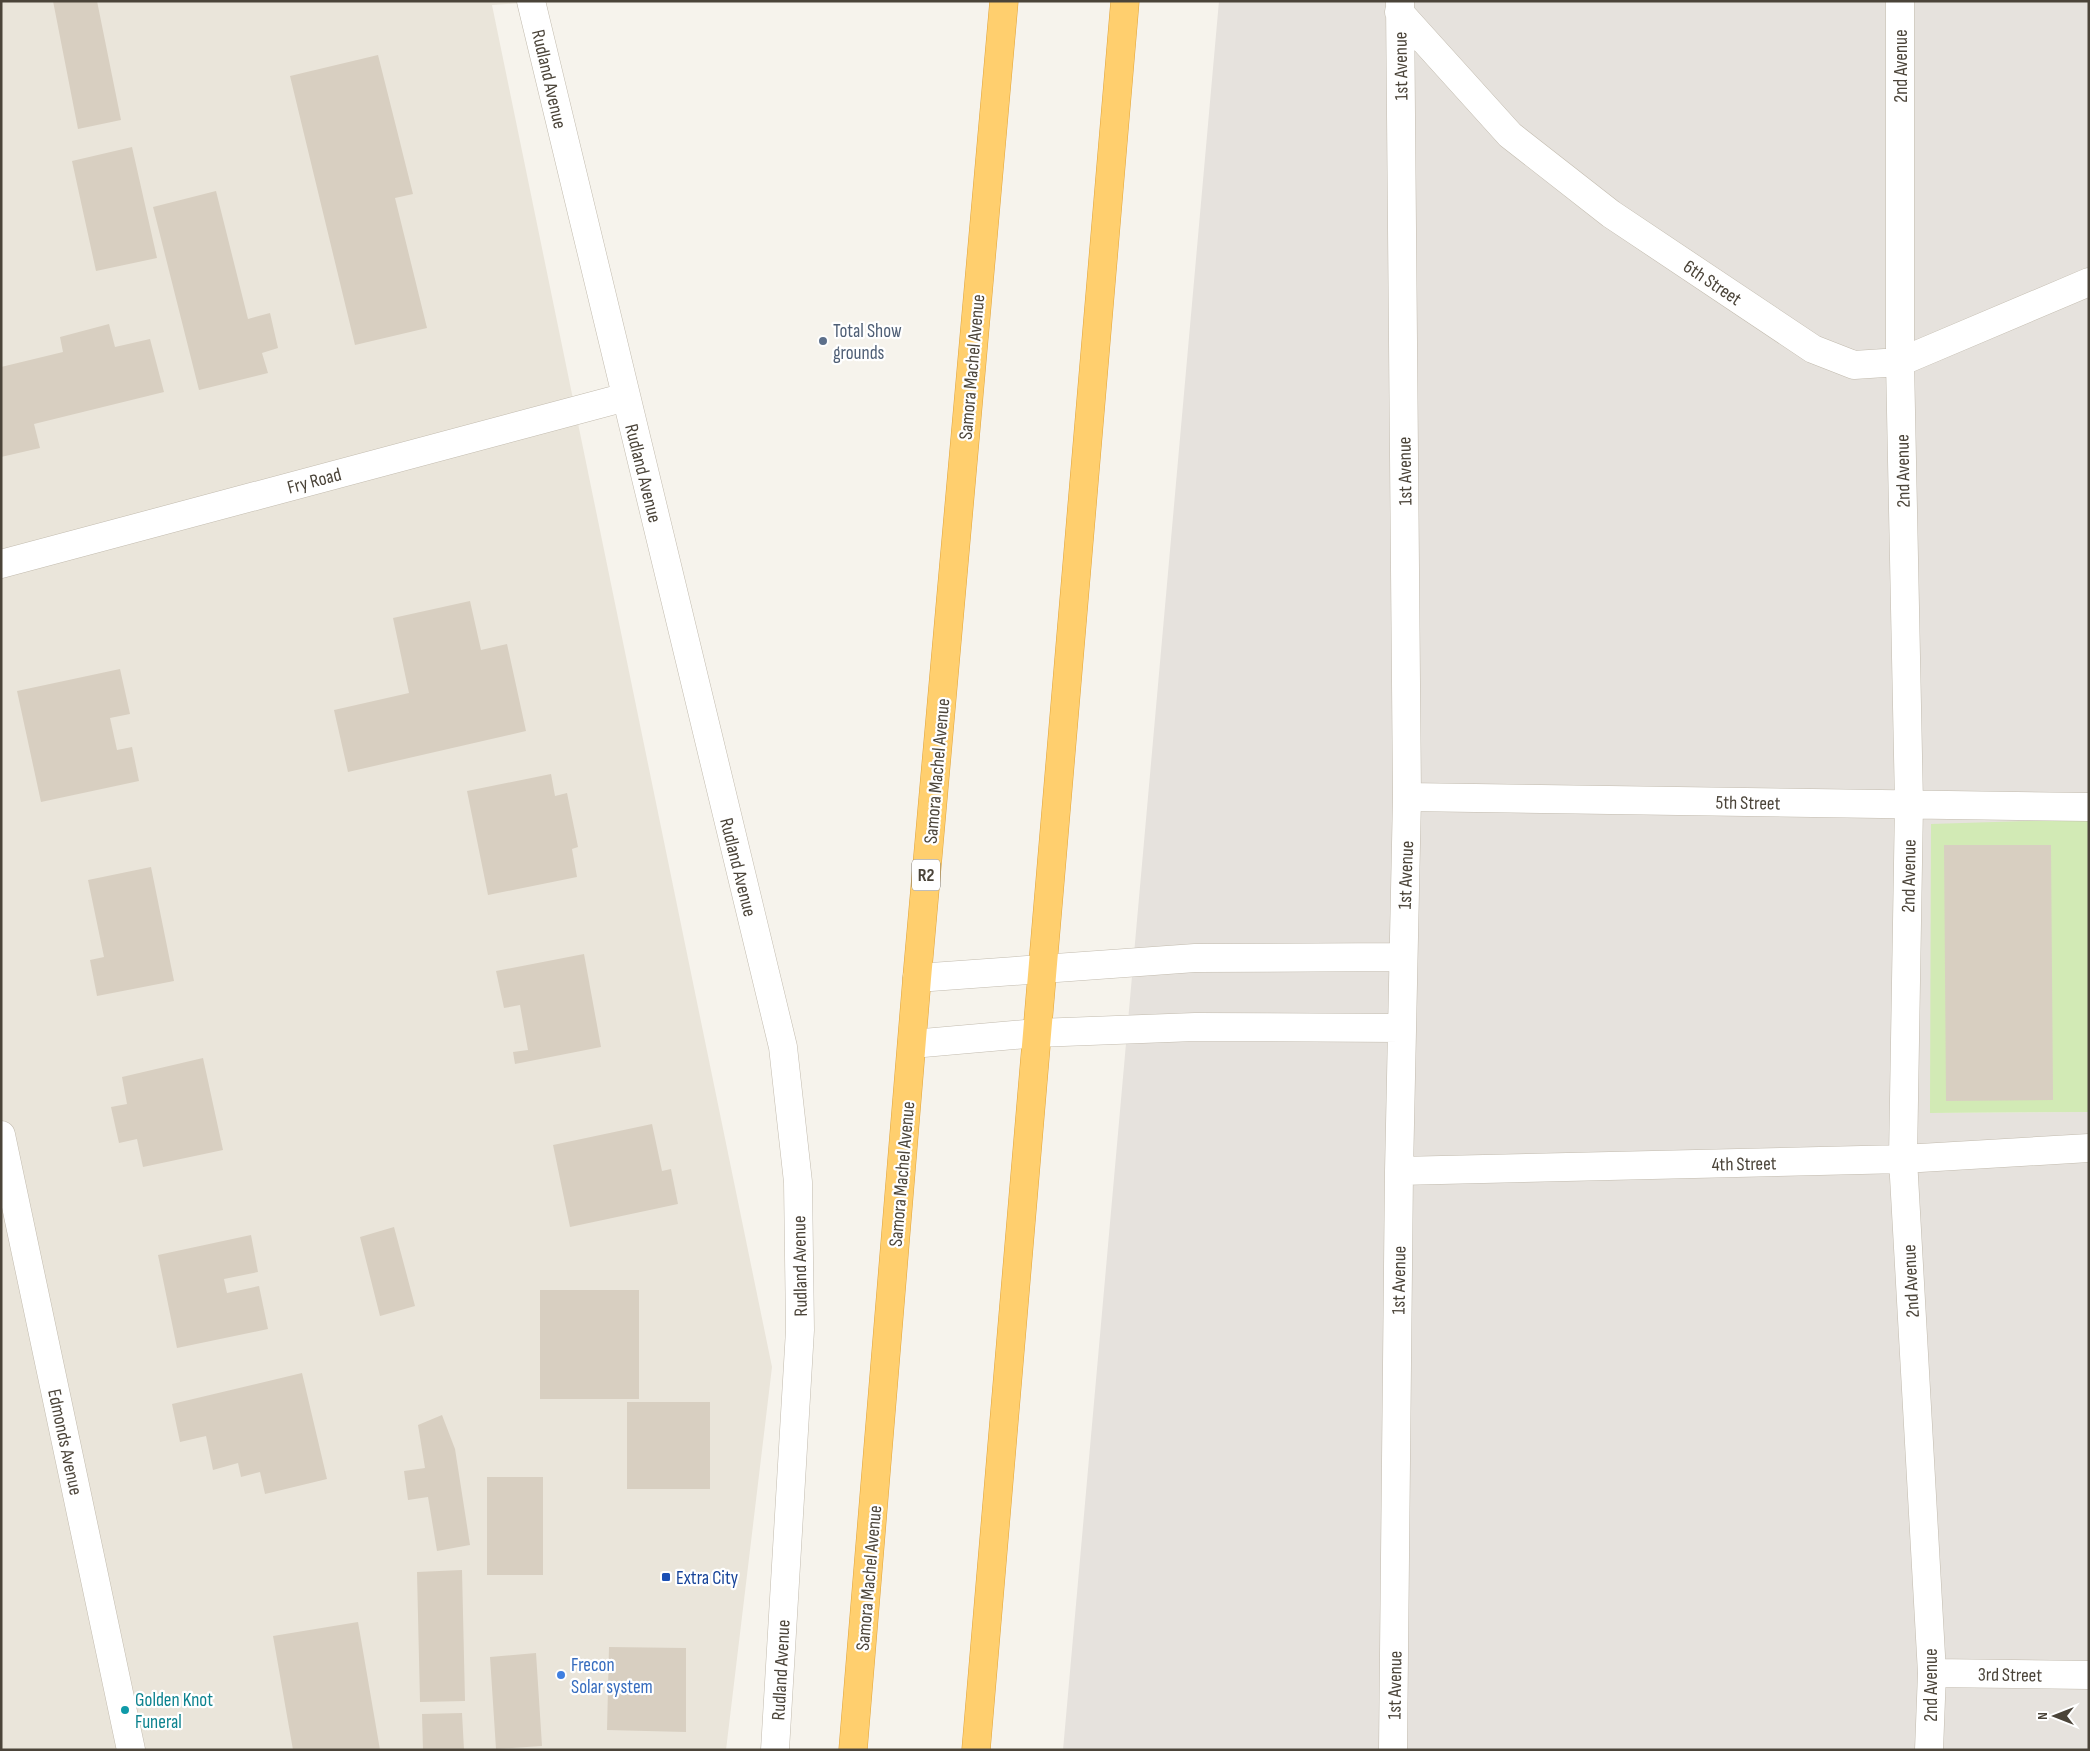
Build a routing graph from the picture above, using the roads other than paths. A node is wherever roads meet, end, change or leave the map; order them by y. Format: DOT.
graph roads {
  1 [pos="531,1"];
  2 [pos="1004,1"];
  3 [pos="1125,1"];
  4 [pos="1900,1"];
  5 [pos="1400,7"];
  6 [pos="2089,282"];
  7 [pos="1900,362"];
  8 [pos="626,397"];
  9 [pos="1,564"];
  10 [pos="1407,797"];
  11 [pos="1909,804"];
  12 [pos="2089,807"];
  13 [pos="1403,957"];
  14 [pos="1042,968"];
  15 [pos="917,978"];
  16 [pos="1401,1028"];
  17 [pos="1037,1033"];
  18 [pos="912,1044"];
  19 [pos="1,1135"];
  20 [pos="2089,1148"];
  21 [pos="1903,1159"];
  22 [pos="1398,1171"];
  23 [pos="1932,1673"];
  24 [pos="2089,1675"];
  25 [pos="131,1750"];
  26 [pos="775,1750"];
  27 [pos="853,1750"];
  28 [pos="976,1750"];
  29 [pos="1393,1750"];
  30 [pos="1929,1750"];
  1 -- 8 [label="street, Rudland Avenue"];
  2 -- 15 [label="highway, Samora Machel Avenue / R2"];
  3 -- 14 [label="highway"];
  4 -- 7 [label="street, 2nd Avenue"];
  5 -- 7 [label="street, 6th Street"];
  5 -- 10 [label="street, 1st Avenue"];
  6 -- 7 [label="street, 6th Street"];
  7 -- 11 [label="street, 2nd Avenue"];
  8 -- 9 [label="street, Fry Road"];
  8 -- 26 [label="street, Rudland Avenue"];
  10 -- 11 [label="street, 5th Street"];
  10 -- 13 [label="street, 1st Avenue"];
  11 -- 12 [label="street, 5th Street"];
  11 -- 21 [label="street, 2nd Avenue"];
  13 -- 14 [label="street"];
  13 -- 16 [label="street, 1st Avenue"];
  14 -- 15 [label="street"];
  14 -- 17 [label="highway"];
  15 -- 18 [label="highway, Samora Machel Avenue / R2"];
  16 -- 17 [label="street"];
  16 -- 22 [label="street, 1st Avenue"];
  17 -- 18 [label="street"];
  17 -- 28 [label="highway"];
  18 -- 27 [label="highway, Samora Machel Avenue / R2"];
  19 -- 25 [label="street, Edmonds Avenue"];
  20 -- 21 [label="street, 4th Street"];
  21 -- 22 [label="street, 4th Street"];
  21 -- 23 [label="street, 2nd Avenue"];
  22 -- 29 [label="street, 1st Avenue"];
  23 -- 24 [label="street, 3rd Street"];
  23 -- 30 [label="street, 2nd Avenue"];
}
